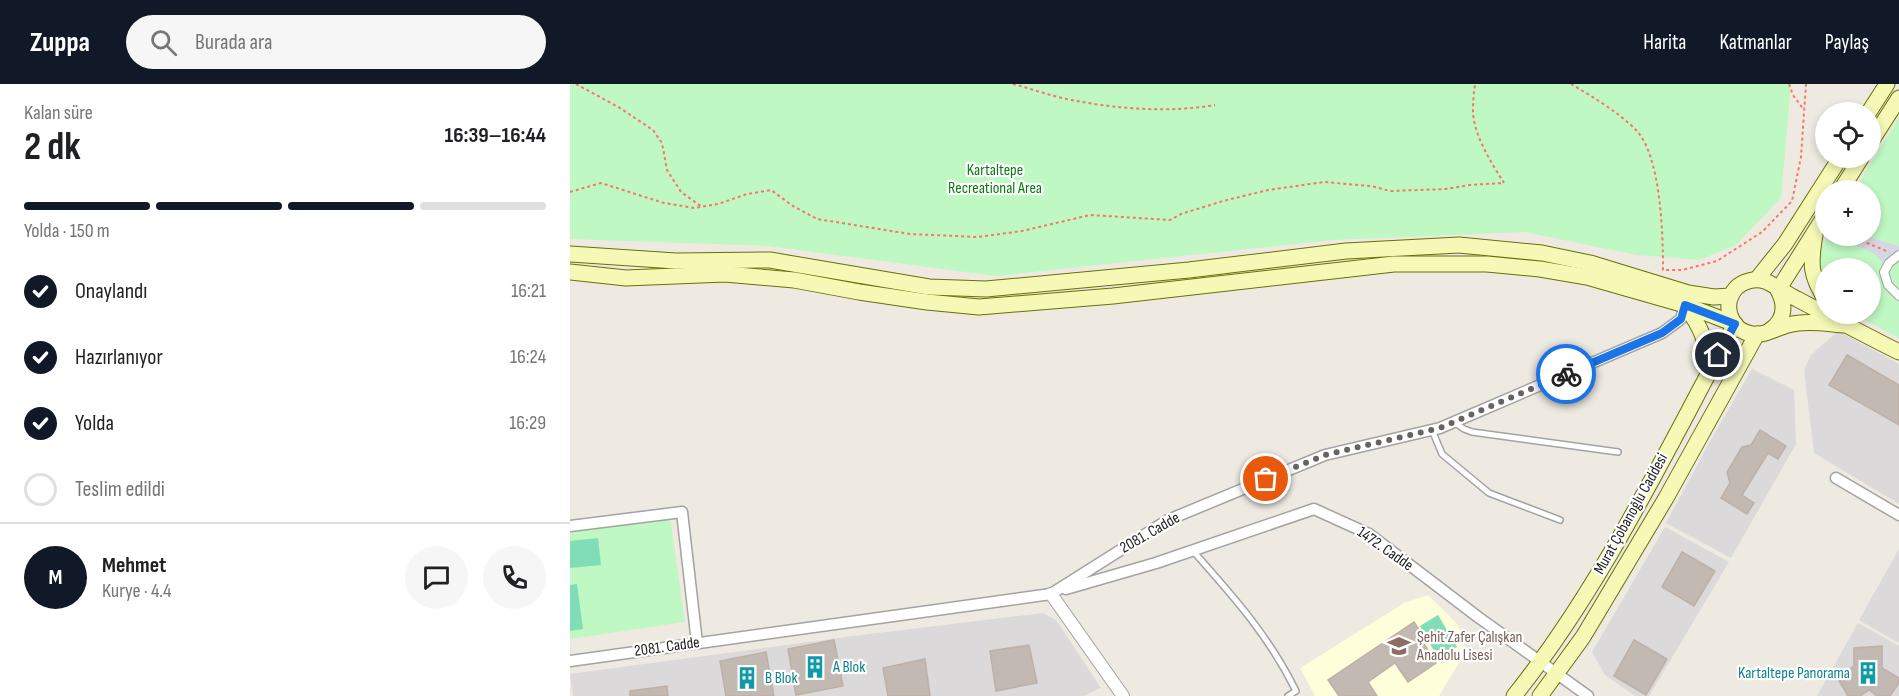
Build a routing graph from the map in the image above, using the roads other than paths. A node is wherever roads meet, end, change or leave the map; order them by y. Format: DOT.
graph roads {
  1 [pos="1888,84"];
  2 [pos="1899,93"];
  3 [pos="1899,98"];
  4 [pos="1876,102"];
  5 [pos="1881,126"];
  6 [pos="1834,168"];
  7 [pos="1815,231"];
  8 [pos="1815,237"];
  9 [pos="570,254"];
  10 [pos="1898,256"];
  11 [pos="570,272"];
  12 [pos="1757,279"];
  13 [pos="1815,282"];
  14 [pos="1778,290"];
  15 [pos="1731,296"];
  16 [pos="1899,296"];
  17 [pos="1687,299"];
  18 [pos="1735,324"];
  19 [pos="1847,325"];
  20 [pos="1761,334"];
  21 [pos="1899,352"];
  22 [pos="1709,371"];
  23 [pos="1455,422"];
  24 [pos="1432,430"];
  25 [pos="1618,453"];
  26 [pos="1836,478"];
  27 [pos="1899,515"];
  28 [pos="1560,520"];
  29 [pos="570,526"];
  30 [pos="1193,550"];
  31 [pos="1051,594"];
  32 [pos="697,643"];
  33 [pos="570,661"];
  34 [pos="1540,661"];
  35 [pos="1558,674"];
  36 [pos="1123,696"];
  37 [pos="1288,696"];
  38 [pos="1514,696"];
  39 [pos="1540,696"];
  40 [pos="1588,696"];
  1 -- 2 [label="street"];
  1 -- 4 [label="main road"];
  3 -- 5 [label="main road"];
  6 -- 12 [label="main road"];
  7 -- 14 [label="main road"];
  8 -- 13 [label="main road"];
  9 -- 17 [label="main road"];
  10 -- 16 [label="street"];
  11 -- 17 [label="main road"];
  12 -- 14 [label="main road"];
  12 -- 15 [label="main road"];
  14 -- 19 [label="main road"];
  14 -- 20 [label="main road"];
  15 -- 17 [label="main road"];
  15 -- 18 [label="main road"];
  17 -- 18 [label="main road"];
  17 -- 22 [label="main road"];
  17 -- 23 [label="street, 2081. Cadde"];
  18 -- 20 [label="main road"];
  18 -- 22 [label="main road, Murat Çobanoğlu Caddesi"];
  19 -- 20 [label="main road"];
  19 -- 21 [label="main road"];
  20 -- 35 [label="main road, Murat Çobanoğlu Caddesi"];
  22 -- 34 [label="main road, Murat Çobanoğlu Caddesi"];
  23 -- 24 [label="street, 2081. Cadde"];
  23 -- 25 [label="lane"];
  24 -- 28 [label="lane"];
  24 -- 31 [label="street, 2081. Cadde"];
  26 -- 27 [label="street"];
  29 -- 32 [label="street"];
  30 -- 31 [label="street, 1472. Cadde"];
  30 -- 34 [label="street, 1472. Cadde"];
  30 -- 37 [label="lane"];
  31 -- 32 [label="street, 2081. Cadde"];
  31 -- 36 [label="street"];
  32 -- 33 [label="street, 2081. Cadde"];
  34 -- 35 [label="street, 1472. Cadde"];
  34 -- 38 [label="main road, Murat Çobanoğlu Caddesi"];
  35 -- 39 [label="main road, Murat Çobanoğlu Caddesi"];
  35 -- 40 [label="street, 1472. Cadde"];
}
